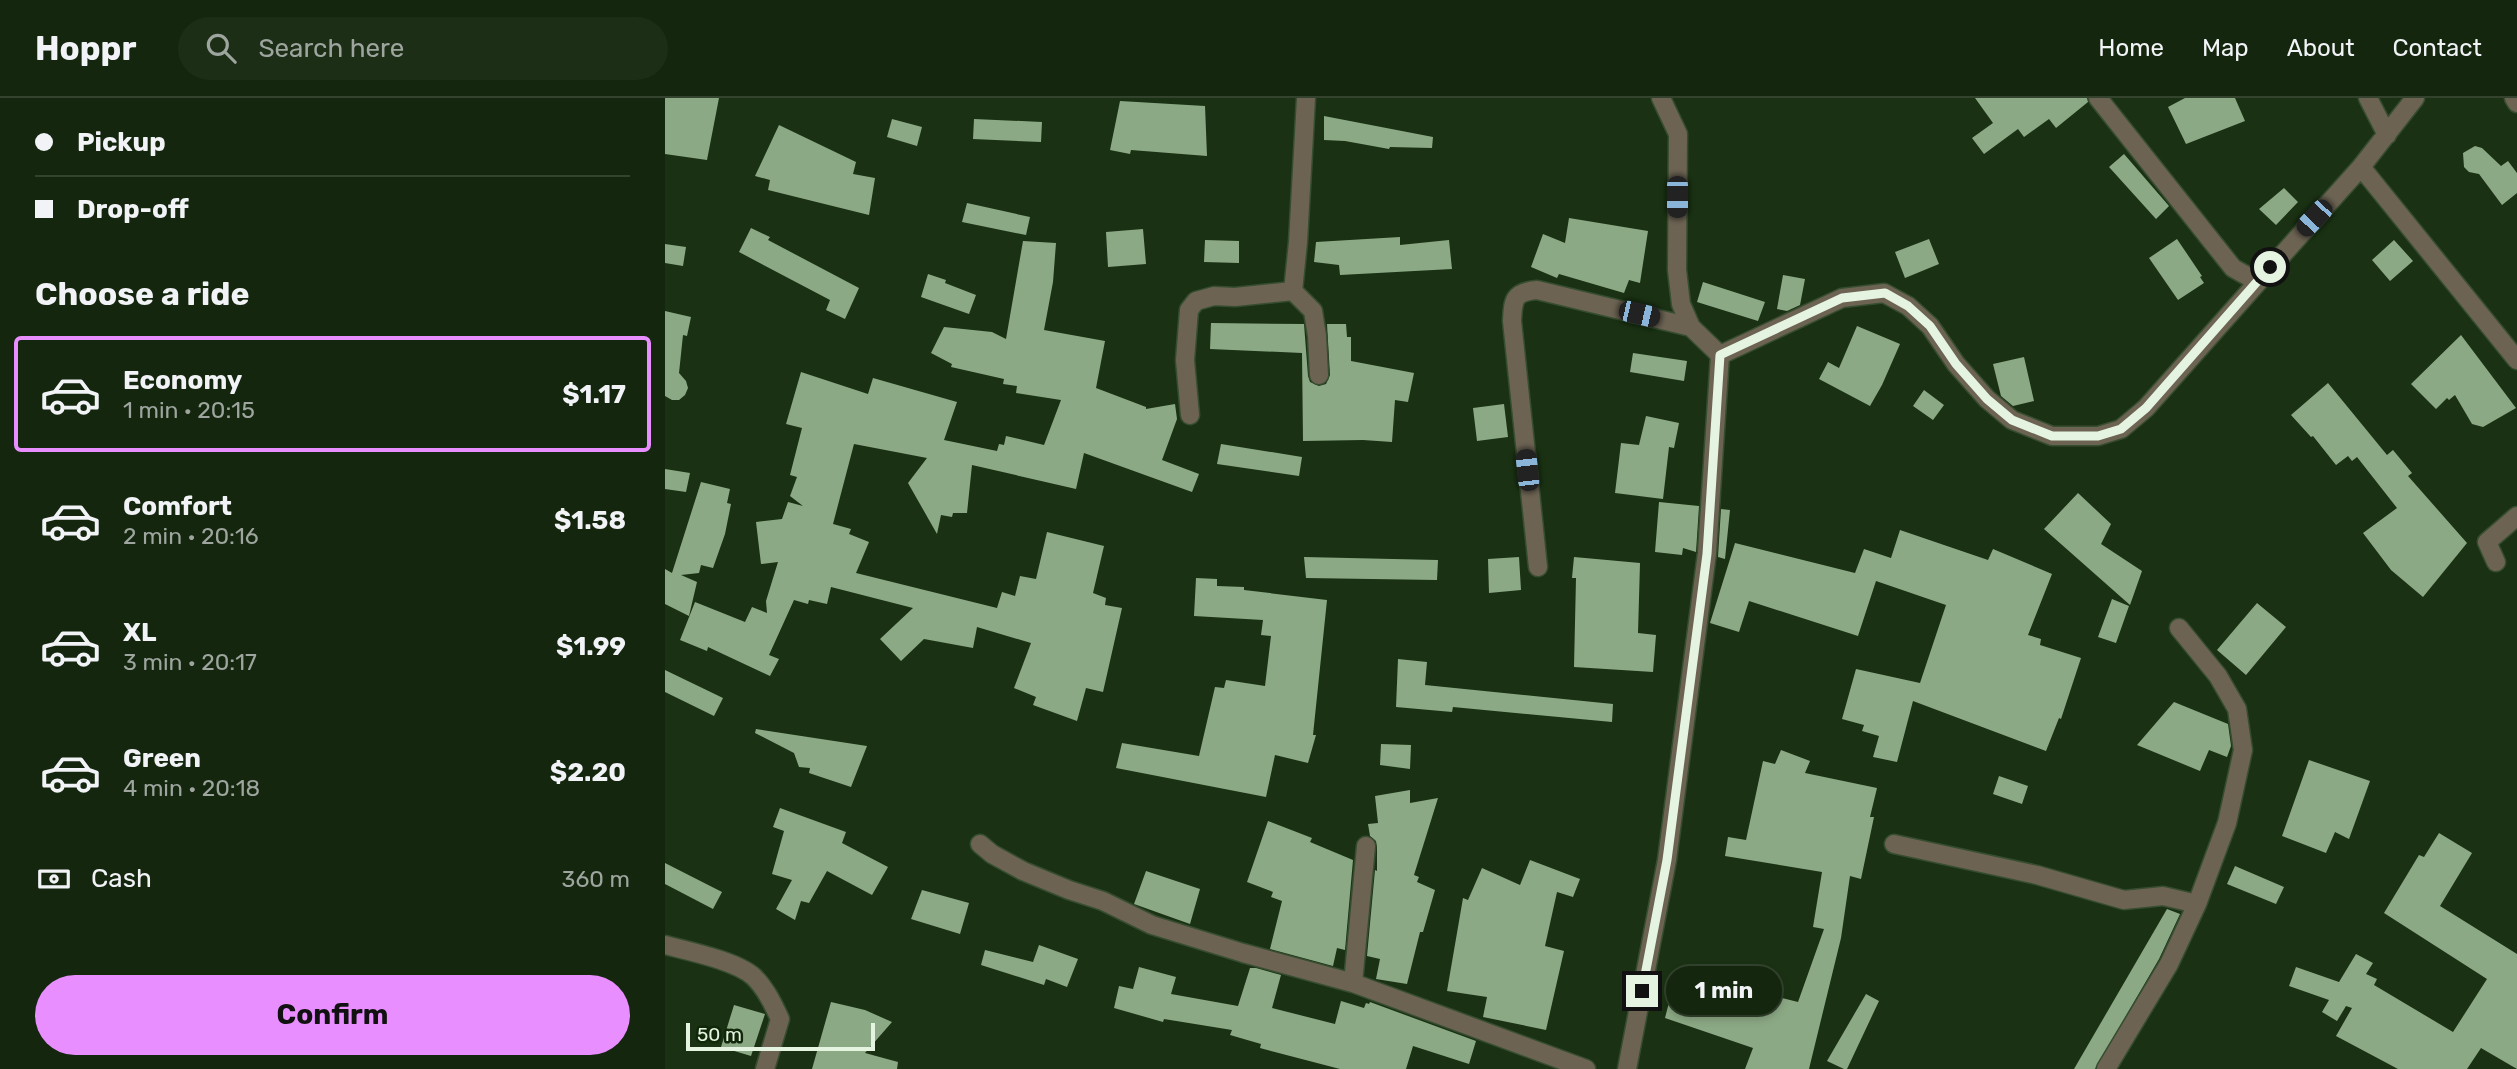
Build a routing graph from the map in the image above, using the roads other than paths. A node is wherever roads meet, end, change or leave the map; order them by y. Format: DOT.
graph roads {
  1 [pos="1306,98"];
  2 [pos="1661,98"];
  3 [pos="2098,98"];
  4 [pos="2368,98"];
  5 [pos="2415,98"];
  6 [pos="2514,98"];
  7 [pos="2517,103"];
  8 [pos="2387,135"];
  9 [pos="2361,167"];
  10 [pos="2258,282"];
  11 [pos="1293,291"];
  12 [pos="1691,327"];
  13 [pos="1720,355"];
  14 [pos="2517,360"];
  15 [pos="1319,375"];
  16 [pos="1190,415"];
  17 [pos="2517,516"];
  18 [pos="2496,562"];
  19 [pos="1538,567"];
  20 [pos="2179,628"];
  21 [pos="981,844"];
  22 [pos="1894,844"];
  23 [pos="1366,846"];
  24 [pos="2197,904"];
  25 [pos="665,945"];
  26 [pos="1353,983"];
  27 [pos="765,1069"];
  28 [pos="1586,1069"];
  29 [pos="1627,1069"];
  30 [pos="2106,1069"];
  1 -- 11 [label="street"];
  2 -- 12 [label="street"];
  3 -- 10 [label="street"];
  4 -- 8 [label="street"];
  5 -- 8 [label="street"];
  6 -- 7 [label="street"];
  8 -- 9 [label="street"];
  9 -- 10 [label="street"];
  9 -- 14 [label="street"];
  10 -- 13 [label="street"];
  11 -- 15 [label="street"];
  11 -- 16 [label="street"];
  12 -- 13 [label="street"];
  12 -- 19 [label="street"];
  13 -- 29 [label="street"];
  17 -- 18 [label="street"];
  20 -- 24 [label="street"];
  21 -- 26 [label="street"];
  22 -- 24 [label="street"];
  23 -- 26 [label="street"];
  24 -- 30 [label="street"];
  25 -- 27 [label="street"];
  26 -- 28 [label="street"];
}
